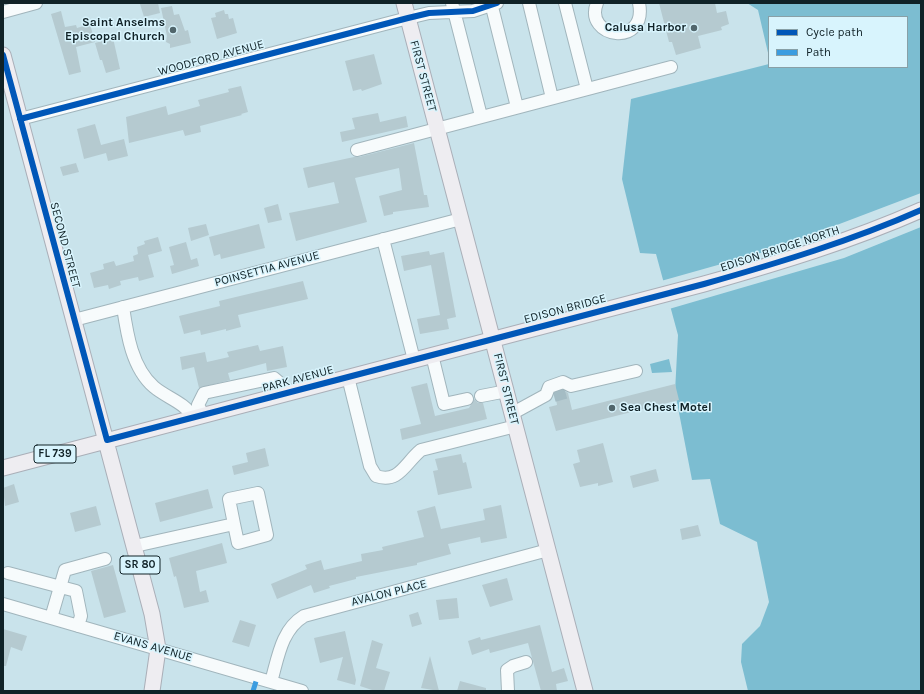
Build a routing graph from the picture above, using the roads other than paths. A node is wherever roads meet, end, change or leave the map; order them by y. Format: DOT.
graph roads {
  1 [pos="36,3"];
  2 [pos="404,3"];
  3 [pos="529,3"];
  4 [pos="566,3"];
  5 [pos="597,3"];
  6 [pos="639,3"];
  7 [pos="493,4"];
  8 [pos="453,8"];
  9 [pos="3,12"];
  10 [pos="408,18"];
  11 [pos="3,55"];
  12 [pos="671,67"];
  13 [pos="587,89"];
  14 [pos="552,98"];
  15 [pos="517,107"];
  16 [pos="482,116"];
  17 [pos="20,119"];
  18 [pos="437,128"];
  19 [pos="357,150"];
  20 [pos="921,210"];
  21 [pos="461,219"];
  22 [pos="383,240"];
  23 [pos="642,300"];
  24 [pos="123,307"];
  25 [pos="74,320"];
  26 [pos="494,339"];
  27 [pos="432,355"];
  28 [pos="414,360"];
  29 [pos="636,371"];
  30 [pos="348,377"];
  31 [pos="507,391"];
  32 [pos="284,394"];
  33 [pos="481,396"];
  34 [pos="467,399"];
  35 [pos="198,416"];
  36 [pos="514,419"];
  37 [pos="107,440"];
  38 [pos="3,468"];
  39 [pos="234,524"];
  40 [pos="135,546"];
  41 [pos="548,550"];
  42 [pos="105,559"];
  43 [pos="8,573"];
  44 [pos="60,587"];
  45 [pos="3,604"];
  46 [pos="51,618"];
  47 [pos="78,626"];
  48 [pos="158,649"];
  49 [pos="526,662"];
  50 [pos="271,682"];
  51 [pos="152,691"];
  52 [pos="302,691"];
  53 [pos="508,691"];
  54 [pos="585,691"];
  1 -- 9 [label="street"];
  2 -- 10 [label="main road, FIRST STREET"];
  3 -- 14 [label="street"];
  4 -- 13 [label="street"];
  5 -- 6 [label="street"];
  7 -- 8 [label="street"];
  7 -- 15 [label="street"];
  8 -- 10 [label="street"];
  8 -- 16 [label="street"];
  10 -- 17 [label="street, WOODFORD AVENUE"];
  10 -- 18 [label="main road, FIRST STREET"];
  11 -- 17 [label="main road, SECOND STREET / SR 80"];
  12 -- 13 [label="street"];
  13 -- 14 [label="street"];
  14 -- 15 [label="street"];
  15 -- 16 [label="street"];
  16 -- 18 [label="street"];
  17 -- 25 [label="main road, SECOND STREET / SR 80"];
  18 -- 19 [label="street"];
  18 -- 21 [label="main road, FIRST STREET"];
  20 -- 23 [label="main road, EDISON BRIDGE NORTH"];
  21 -- 22 [label="street, POINSETTIA AVENUE"];
  21 -- 26 [label="main road, FIRST STREET"];
  22 -- 24 [label="street, POINSETTIA AVENUE"];
  22 -- 28 [label="street"];
  23 -- 26 [label="main road, EDISON BRIDGE"];
  24 -- 25 [label="street, POINSETTIA AVENUE"];
  24 -- 35 [label="street"];
  25 -- 37 [label="main road, SECOND STREET / SR 80"];
  26 -- 27 [label="main road, PARK AVENUE"];
  26 -- 31 [label="main road, FIRST STREET"];
  27 -- 28 [label="main road, PARK AVENUE"];
  27 -- 34 [label="street"];
  28 -- 30 [label="main road, PARK AVENUE"];
  29 -- 36 [label="street"];
  30 -- 32 [label="main road, PARK AVENUE"];
  30 -- 36 [label="street"];
  31 -- 33 [label="street"];
  31 -- 36 [label="main road, FIRST STREET"];
  32 -- 35 [label="main road, PARK AVENUE"];
  32 -- 35 [label="street"];
  35 -- 37 [label="main road, PARK AVENUE"];
  36 -- 41 [label="main road, FIRST STREET"];
  37 -- 38 [label="main road, PARK AVENUE / FL 739"];
  37 -- 40 [label="main road, SECOND STREET / SR 80"];
  39 -- 40 [label="street"];
  40 -- 48 [label="main road, SECOND STREET / SR 80"];
  41 -- 50 [label="street, AVALON PLACE"];
  41 -- 54 [label="main road, FIRST STREET"];
  42 -- 44 [label="street"];
  43 -- 44 [label="street"];
  44 -- 46 [label="street"];
  44 -- 47 [label="street"];
  45 -- 46 [label="street, EVANS AVENUE"];
  46 -- 47 [label="street, EVANS AVENUE"];
  47 -- 48 [label="street, EVANS AVENUE"];
  48 -- 50 [label="street, EVANS AVENUE"];
  48 -- 51 [label="main road, SECOND STREET / SR 80"];
  49 -- 53 [label="street"];
  50 -- 52 [label="street, EVANS AVENUE"];
}
